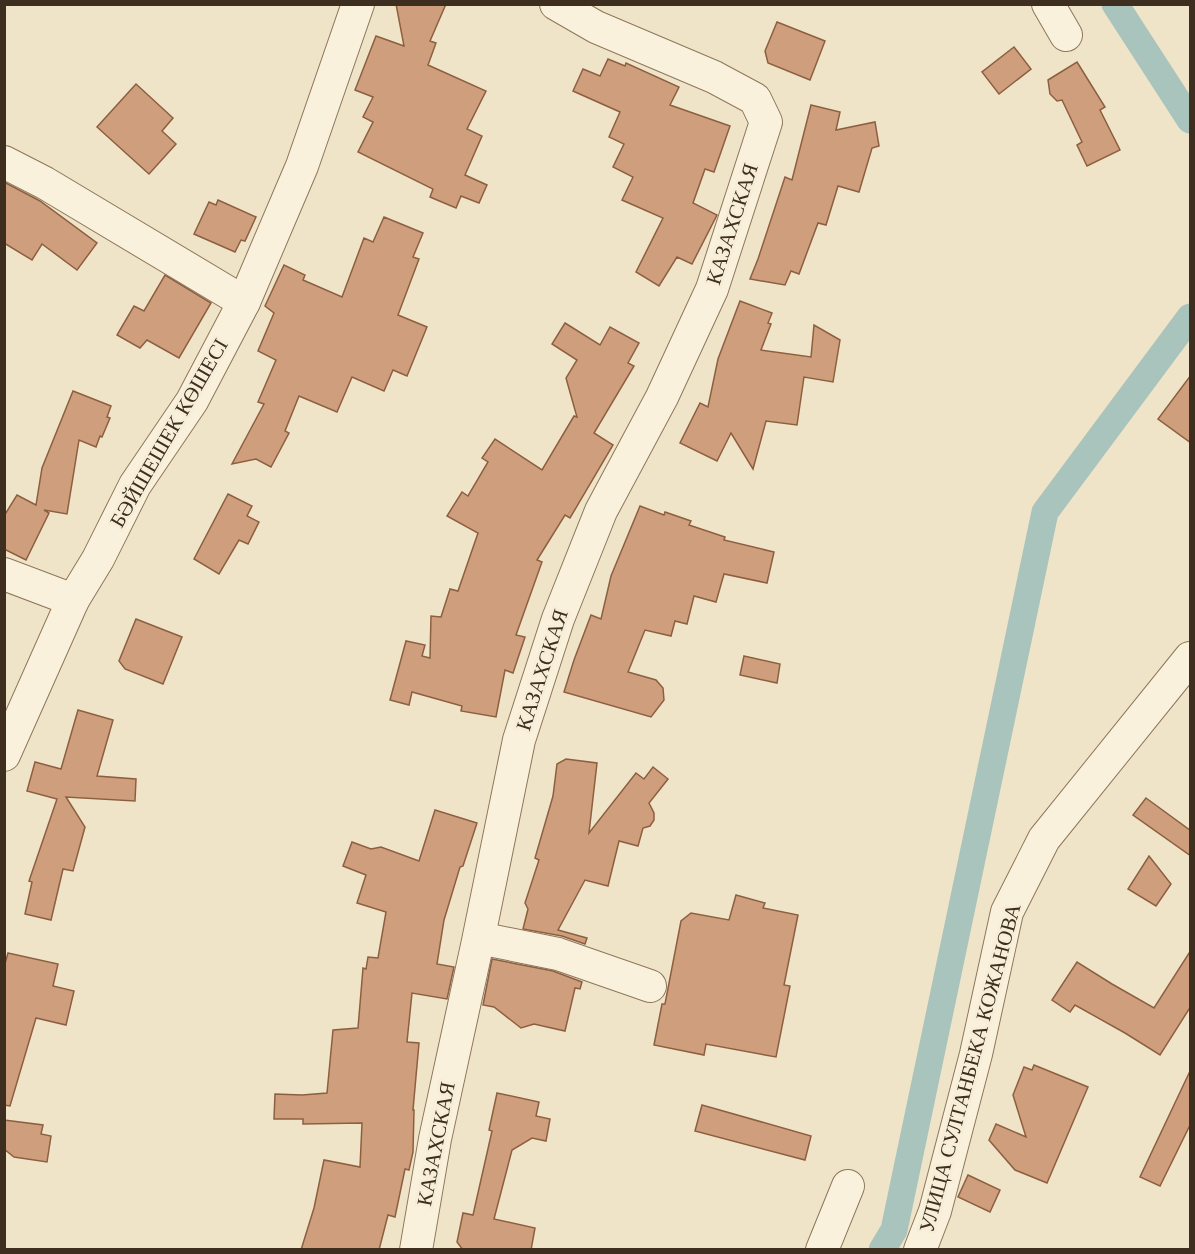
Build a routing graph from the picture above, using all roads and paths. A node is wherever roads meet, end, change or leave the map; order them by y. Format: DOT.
graph roads {
  1 [pos="358,4"];
  2 [pos="556,4"];
  3 [pos="1048,4"];
  4 [pos="1066,35"];
  5 [pos="4,162"];
  6 [pos="244,303"];
  7 [pos="4,574"];
  8 [pos="73,600"];
  9 [pos="1191,658"];
  10 [pos="4,754"];
  11 [pos="479,938"];
  12 [pos="650,986"];
  13 [pos="848,1186"];
  14 [pos="416,1250"];
  15 [pos="822,1250"];
  16 [pos="920,1250"];
  1 -- 6 [label="street, БӘЙШЕШЕК КӨШЕСІ"];
  2 -- 11 [label="street, КАЗАХСКАЯ"];
  3 -- 4 [label="street"];
  5 -- 6 [label="street"];
  6 -- 8 [label="street, БӘЙШЕШЕК КӨШЕСІ"];
  7 -- 8 [label="street"];
  8 -- 10 [label="street, БӘЙШЕШЕК КӨШЕСІ"];
  9 -- 16 [label="street, УЛИЦА СУЛТАНБЕКА КОЖАНОВА"];
  11 -- 12 [label="street"];
  11 -- 14 [label="street, КАЗАХСКАЯ"];
  13 -- 15 [label="street"];
}
